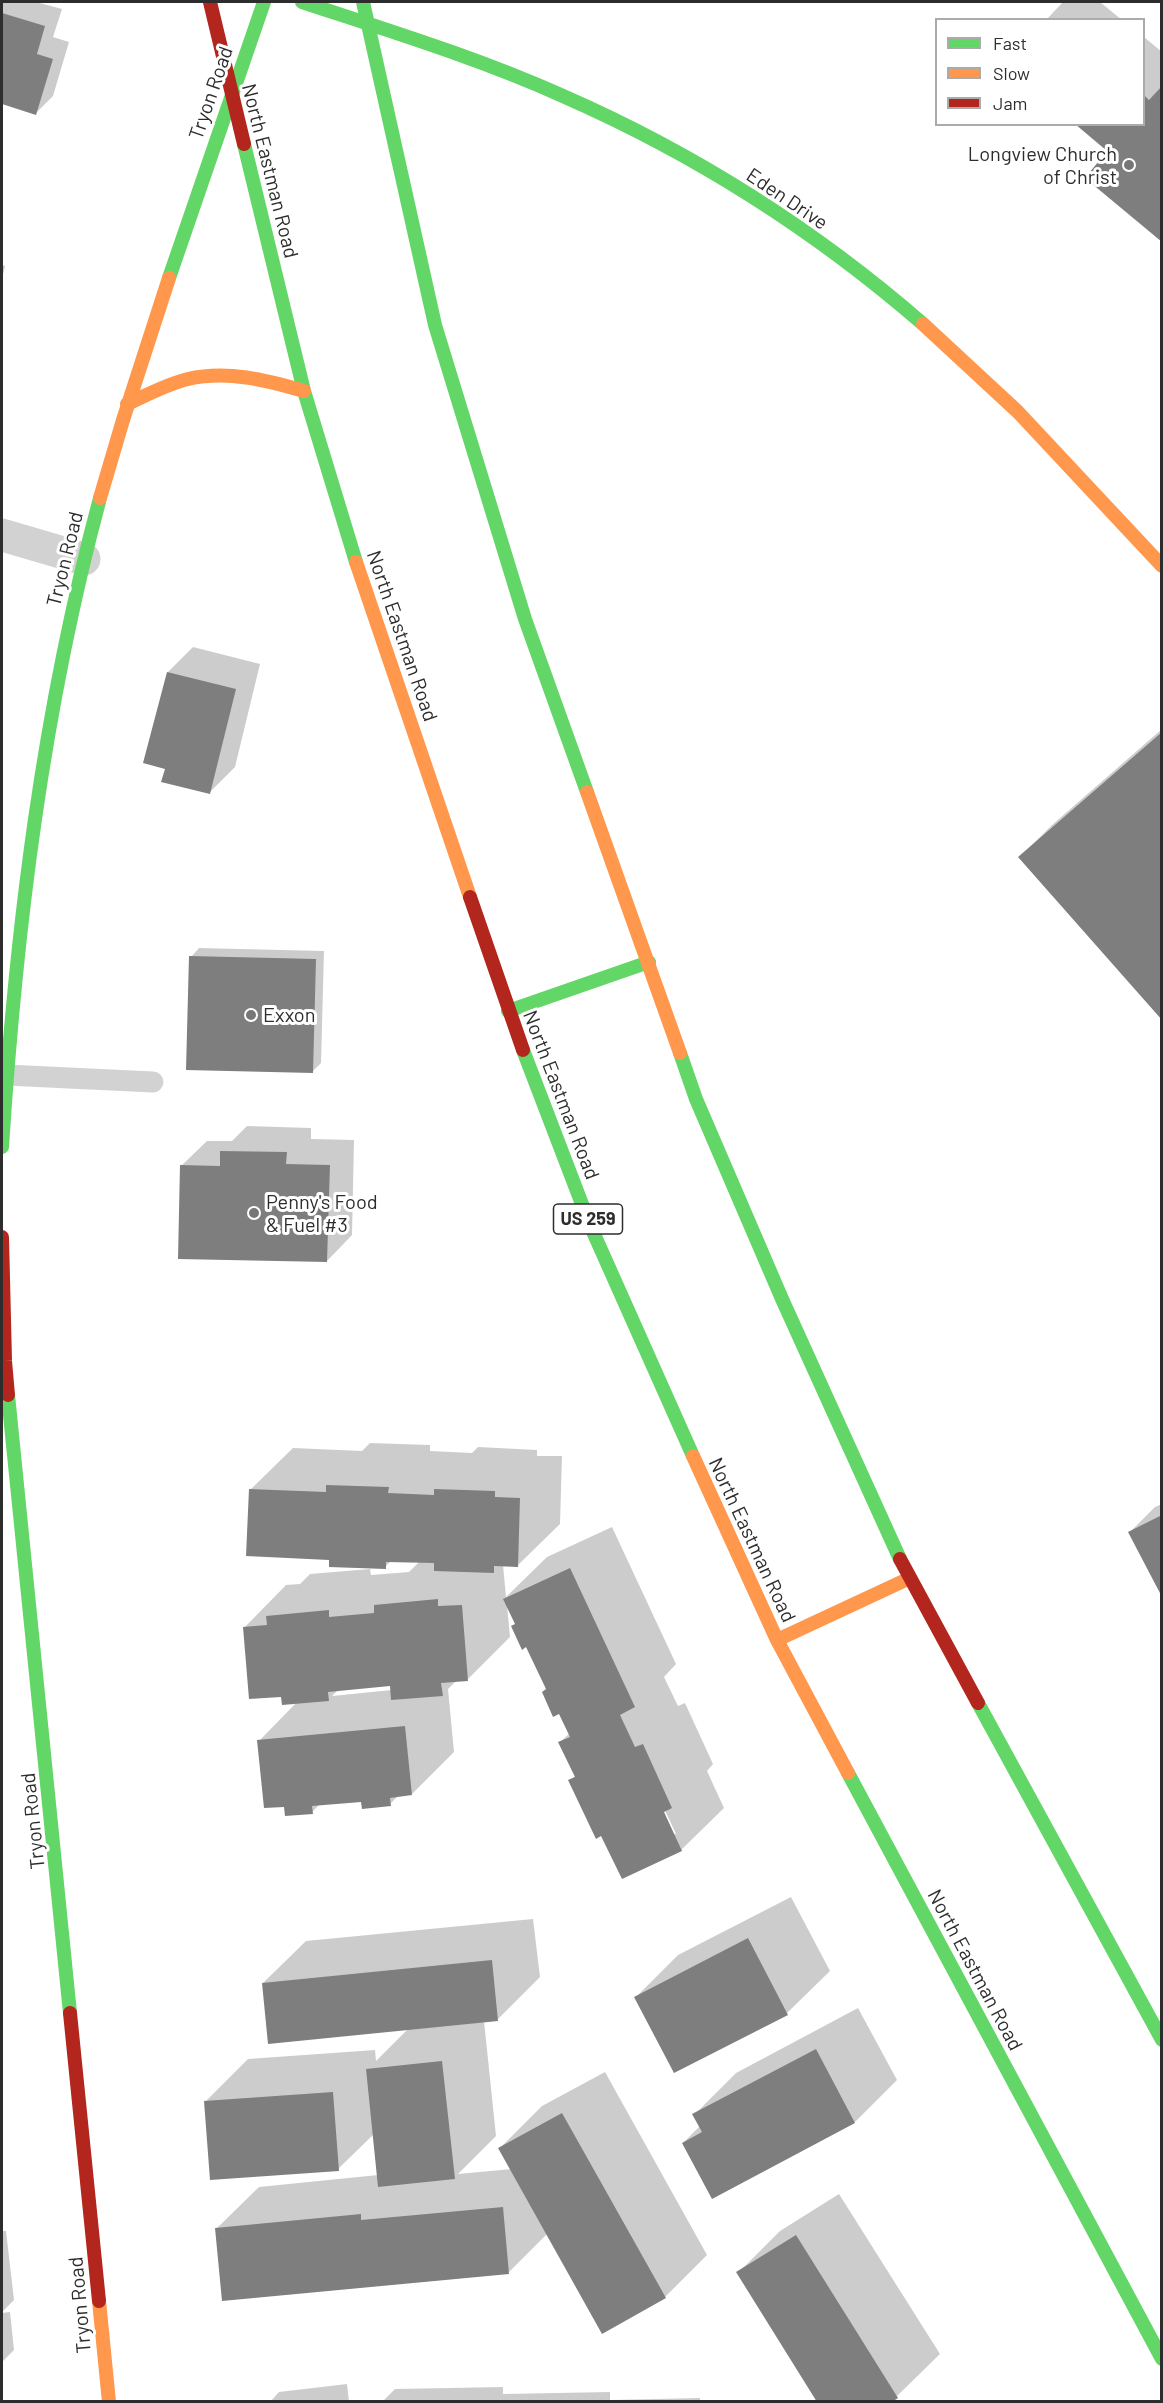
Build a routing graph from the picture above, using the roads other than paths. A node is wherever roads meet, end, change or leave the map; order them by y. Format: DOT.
graph roads {
  1 [pos="210,2"];
  2 [pos="264,2"];
  3 [pos="302,2"];
  4 [pos="363,2"];
  5 [pos="368,24"];
  6 [pos="231,94"];
  7 [pos="304,391"];
  8 [pos="127,404"];
  9 [pos="2,535"];
  10 [pos="84,559"];
  11 [pos="1161,566"];
  12 [pos="649,962"];
  13 [pos="508,1011"];
  14 [pos="6,1075"];
  15 [pos="153,1082"];
  16 [pos="2,1147"];
  17 [pos="2,1237"];
  18 [pos="3,1361"];
  19 [pos="910,1578"];
  20 [pos="777,1640"];
  21 [pos="1161,2040"];
  22 [pos="1161,2359"];
  23 [pos="109,2402"];
  1 -- 6 [label="main road, North Eastman Road / US 259"];
  2 -- 6 [label="main road, Tryon Road"];
  3 -- 5 [label="main road, Eden Drive"];
  4 -- 5 [label="main road"];
  5 -- 11 [label="main road, Eden Drive"];
  5 -- 12 [label="main road"];
  6 -- 7 [label="main road, North Eastman Road / US 259"];
  6 -- 8 [label="main road, Tryon Road"];
  7 -- 8 [label="main road"];
  7 -- 13 [label="main road, North Eastman Road / US 259"];
  8 -- 10 [label="main road, Tryon Road"];
  9 -- 10 [label="street"];
  10 -- 14 [label="main road, Tryon Road"];
  12 -- 13 [label="main road"];
  12 -- 19 [label="main road"];
  13 -- 20 [label="main road, North Eastman Road / US 259"];
  14 -- 15 [label="lane"];
  14 -- 16 [label="main road, Tryon Road"];
  17 -- 18 [label="main road, Tryon Road"];
  18 -- 23 [label="main road, Tryon Road"];
  19 -- 20 [label="main road"];
  19 -- 21 [label="main road"];
  20 -- 22 [label="main road, North Eastman Road / US 259"];
}
